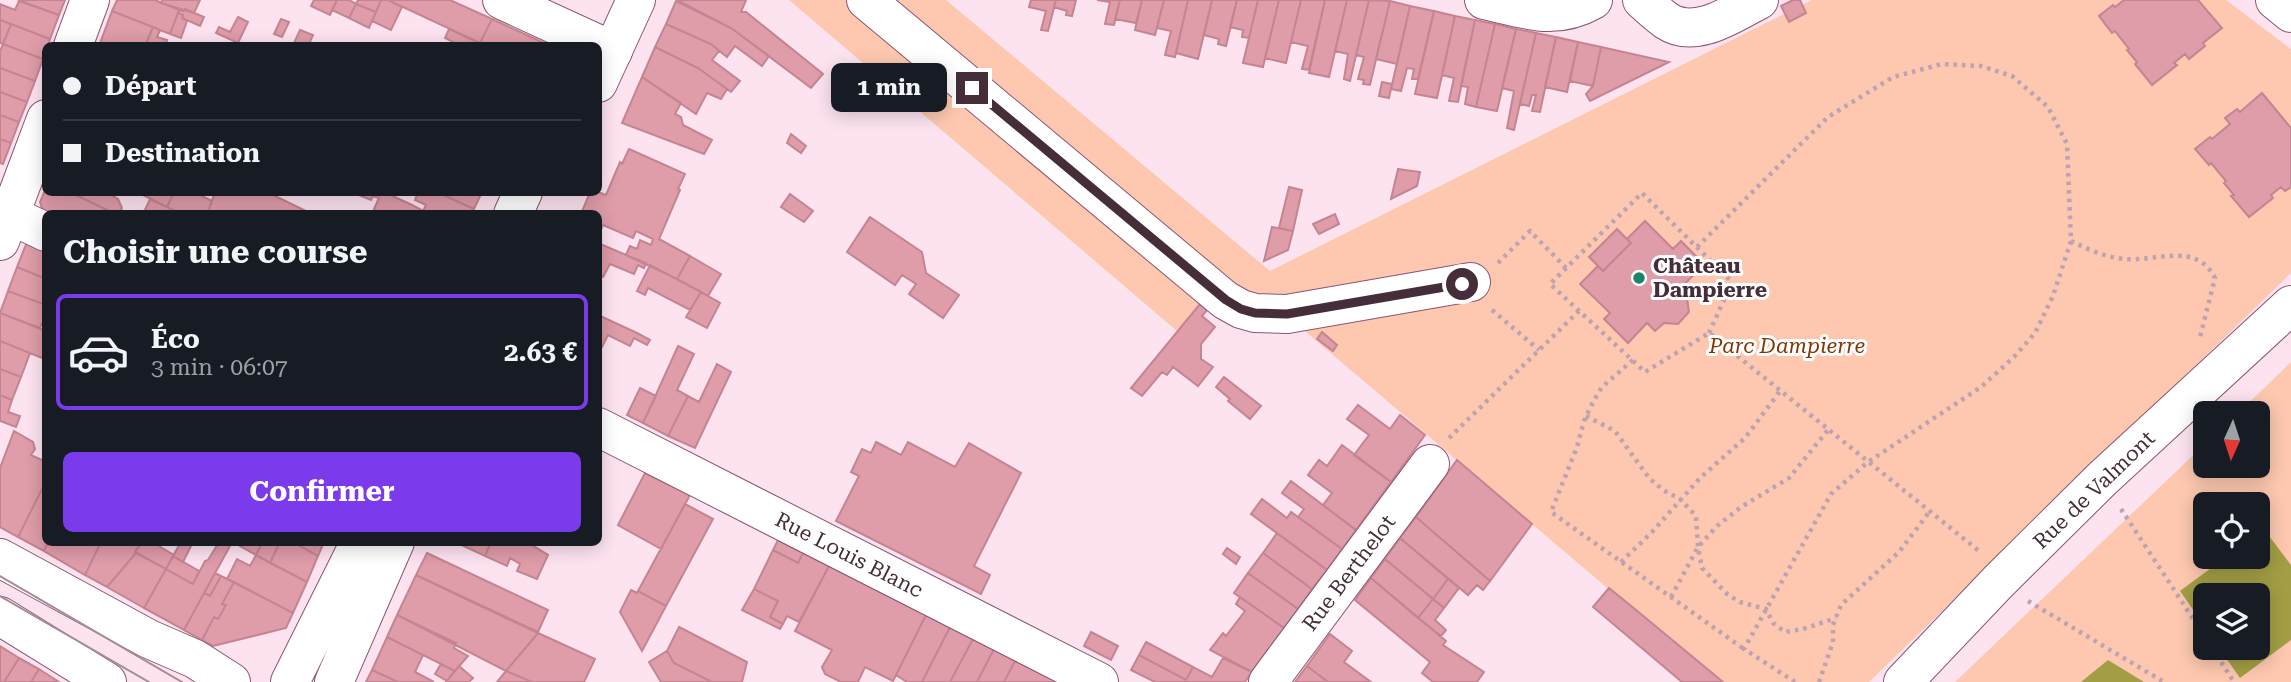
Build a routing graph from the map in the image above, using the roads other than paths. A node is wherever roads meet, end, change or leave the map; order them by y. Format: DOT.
graph roads {
  1 [pos="90,0"];
  2 [pos="502,0"];
  3 [pos="610,0"];
  4 [pos="636,0"];
  5 [pos="866,0"];
  6 [pos="1484,0"];
  7 [pos="1593,0"];
  8 [pos="1642,0"];
  9 [pos="1759,0"];
  10 [pos="2275,0"];
  11 [pos="2291,13"];
  12 [pos="74,42"];
  13 [pos="575,42"];
  14 [pos="601,42"];
  15 [pos="602,49"];
  16 [pos="42,130"];
  17 [pos="5,228"];
  18 [pos="42,232"];
  19 [pos="1466,283"];
  20 [pos="2291,304"];
  21 [pos="602,430"];
  22 [pos="1430,464"];
  23 [pos="358,546"];
  24 [pos="393,546"];
  25 [pos="0,558"];
  26 [pos="0,616"];
  27 [pos="107,682"];
  28 [pos="231,682"];
  29 [pos="290,682"];
  30 [pos="334,682"];
  31 [pos="1099,682"];
  32 [pos="1268,682"];
  33 [pos="1903,682"];
  1 -- 12 [label="street"];
  2 -- 13 [label="street"];
  3 -- 14 [label="street"];
  4 -- 15 [label="street"];
  5 -- 19 [label="street"];
  6 -- 7 [label="street"];
  8 -- 9 [label="street"];
  10 -- 11 [label="street"];
  16 -- 17 [label="street"];
  17 -- 18 [label="street"];
  20 -- 33 [label="street, Rue de Valmont"];
  21 -- 31 [label="street, Rue Louis Blanc"];
  22 -- 32 [label="street, Rue Berthelot"];
  23 -- 29 [label="street"];
  24 -- 30 [label="street"];
  25 -- 28 [label="street"];
  26 -- 27 [label="street"];
}
